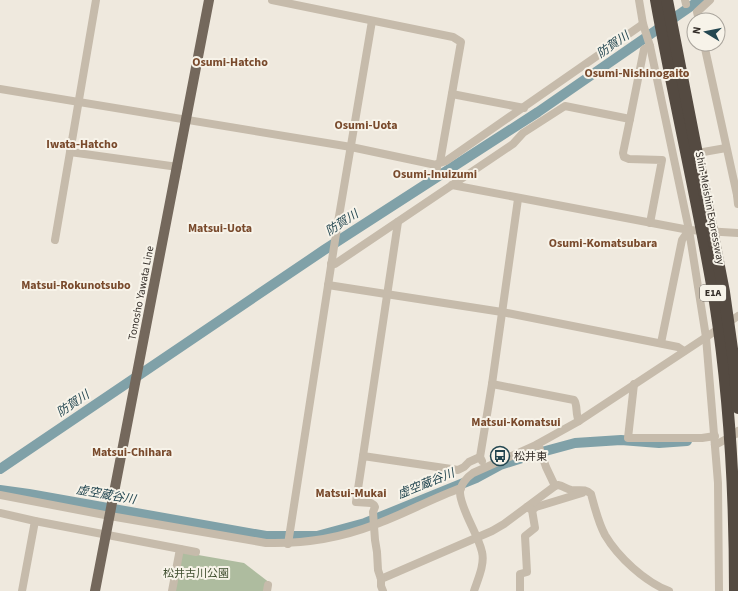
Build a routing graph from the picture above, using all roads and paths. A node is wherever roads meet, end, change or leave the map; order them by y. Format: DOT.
graph roads {
  1 [pos="96,0"];
  2 [pos="209,0"];
  3 [pos="272,0"];
  4 [pos="639,0"];
  5 [pos="656,0"];
  6 [pos="667,0"];
  7 [pos="710,0"];
  8 [pos="697,12"];
  9 [pos="372,21"];
  10 [pos="643,24"];
  11 [pos="650,46"];
  12 [pos="706,52"];
  13 [pos="0,89"];
  14 [pos="452,94"];
  15 [pos="78,102"];
  16 [pos="524,108"];
  17 [pos="187,119"];
  18 [pos="630,119"];
  19 [pos="351,147"];
  20 [pos="726,148"];
  21 [pos="70,152"];
  22 [pos="674,158"];
  23 [pos="662,160"];
  24 [pos="438,165"];
  25 [pos="178,168"];
  26 [pos="452,185"];
  27 [pos="738,198"];
  28 [pos="518,199"];
  29 [pos="398,222"];
  30 [pos="650,223"];
  31 [pos="689,230"];
  32 [pos="738,233"];
  33 [pos="55,240"];
  34 [pos="331,264"];
  35 [pos="328,286"];
  36 [pos="387,294"];
  37 [pos="502,312"];
  38 [pos="738,316"];
  39 [pos="706,337"];
  40 [pos="662,343"];
  41 [pos="684,351"];
  42 [pos="492,384"];
  43 [pos="634,384"];
  44 [pos="738,408"];
  45 [pos="579,421"];
  46 [pos="738,432"];
  47 [pos="715,436"];
  48 [pos="538,444"];
  49 [pos="715,445"];
  50 [pos="363,456"];
  51 [pos="480,457"];
  52 [pos="485,467"];
  53 [pos="463,484"];
  54 [pos="555,486"];
  55 [pos="589,492"];
  56 [pos="0,495"];
  57 [pos="530,508"];
  58 [pos="110,512"];
  59 [pos="0,513"];
  60 [pos="35,521"];
  61 [pos="374,526"];
  62 [pos="719,529"];
  63 [pos="738,532"];
  64 [pos="106,535"];
  65 [pos="477,538"];
  66 [pos="288,544"];
  67 [pos="180,549"];
  68 [pos="196,552"];
  69 [pos="381,579"];
  70 [pos="22,591"];
  71 [pos="95,591"];
  72 [pos="172,591"];
  73 [pos="383,591"];
  74 [pos="474,591"];
  75 [pos="520,591"];
  76 [pos="667,591"];
  77 [pos="719,591"];
  78 [pos="735,591"];
  1 -- 15 [label="street"];
  2 -- 17 [label="main road, Tonosho Yawata Line"];
  3 -- 9 [label="street"];
  4 -- 10 [label="street"];
  5 -- 78 [label="highway, Shin-Meishin Expressway / E1A, bridge"];
  6 -- 44 [label="highway, Shin-Meishin Expressway / E1A, bridge"];
  7 -- 8 [label="street"];
  9 -- 14 [label="street"];
  9 -- 19 [label="street"];
  10 -- 11 [label="street"];
  10 -- 16 [label="street"];
  11 -- 18 [label="street"];
  11 -- 22 [label="street"];
  12 -- 20 [label="street"];
  13 -- 15 [label="street"];
  14 -- 16 [label="street"];
  14 -- 24 [label="street"];
  15 -- 17 [label="street"];
  15 -- 21 [label="street"];
  16 -- 24 [label="street"];
  17 -- 19 [label="street"];
  17 -- 25 [label="main road, Tonosho Yawata Line"];
  18 -- 23 [label="street"];
  18 -- 26 [label="street"];
  19 -- 24 [label="street"];
  19 -- 34 [label="street"];
  20 -- 22 [label="street"];
  20 -- 27 [label="street"];
  21 -- 25 [label="street"];
  21 -- 33 [label="street"];
  22 -- 23 [label="street"];
  22 -- 31 [label="street"];
  23 -- 30 [label="street"];
  25 -- 58 [label="main road, Tonosho Yawata Line"];
  26 -- 28 [label="street"];
  26 -- 29 [label="street"];
  28 -- 30 [label="street"];
  28 -- 37 [label="street"];
  29 -- 34 [label="street"];
  29 -- 36 [label="street"];
  30 -- 31 [label="street"];
  31 -- 32 [label="street"];
  31 -- 39 [label="street"];
  31 -- 40 [label="street"];
  34 -- 35 [label="street"];
  35 -- 36 [label="street"];
  35 -- 66 [label="street"];
  36 -- 37 [label="street"];
  36 -- 50 [label="street"];
  37 -- 40 [label="street"];
  37 -- 42 [label="street"];
  38 -- 39 [label="street"];
  39 -- 41 [label="street"];
  39 -- 47 [label="street"];
  40 -- 41 [label="street"];
  41 -- 43 [label="street"];
  42 -- 45 [label="street"];
  42 -- 51 [label="street"];
  43 -- 45 [label="street"];
  43 -- 47 [label="street"];
  45 -- 48 [label="street"];
  46 -- 49 [label="street"];
  47 -- 49 [label="street"];
  48 -- 52 [label="street"];
  48 -- 54 [label="street"];
  49 -- 62 [label="street"];
  50 -- 51 [label="street"];
  50 -- 61 [label="street"];
  51 -- 52 [label="street"];
  52 -- 53 [label="street"];
  53 -- 61 [label="street"];
  53 -- 65 [label="street"];
  54 -- 55 [label="street"];
  54 -- 57 [label="street"];
  55 -- 57 [label="street"];
  55 -- 76 [label="street"];
  56 -- 58 [label="street"];
  57 -- 65 [label="street"];
  57 -- 75 [label="street"];
  58 -- 64 [label="main road, Tonosho Yawata Line"];
  58 -- 66 [label="street"];
  59 -- 60 [label="street"];
  60 -- 64 [label="street"];
  60 -- 70 [label="street"];
  61 -- 66 [label="street"];
  61 -- 69 [label="street"];
  62 -- 63 [label="street"];
  62 -- 77 [label="street"];
  64 -- 67 [label="street"];
  64 -- 71 [label="main road, Tonosho Yawata Line"];
  65 -- 69 [label="street"];
  65 -- 74 [label="street"];
  67 -- 68 [label="street"];
  67 -- 72 [label="street"];
  69 -- 73 [label="street"];
}
